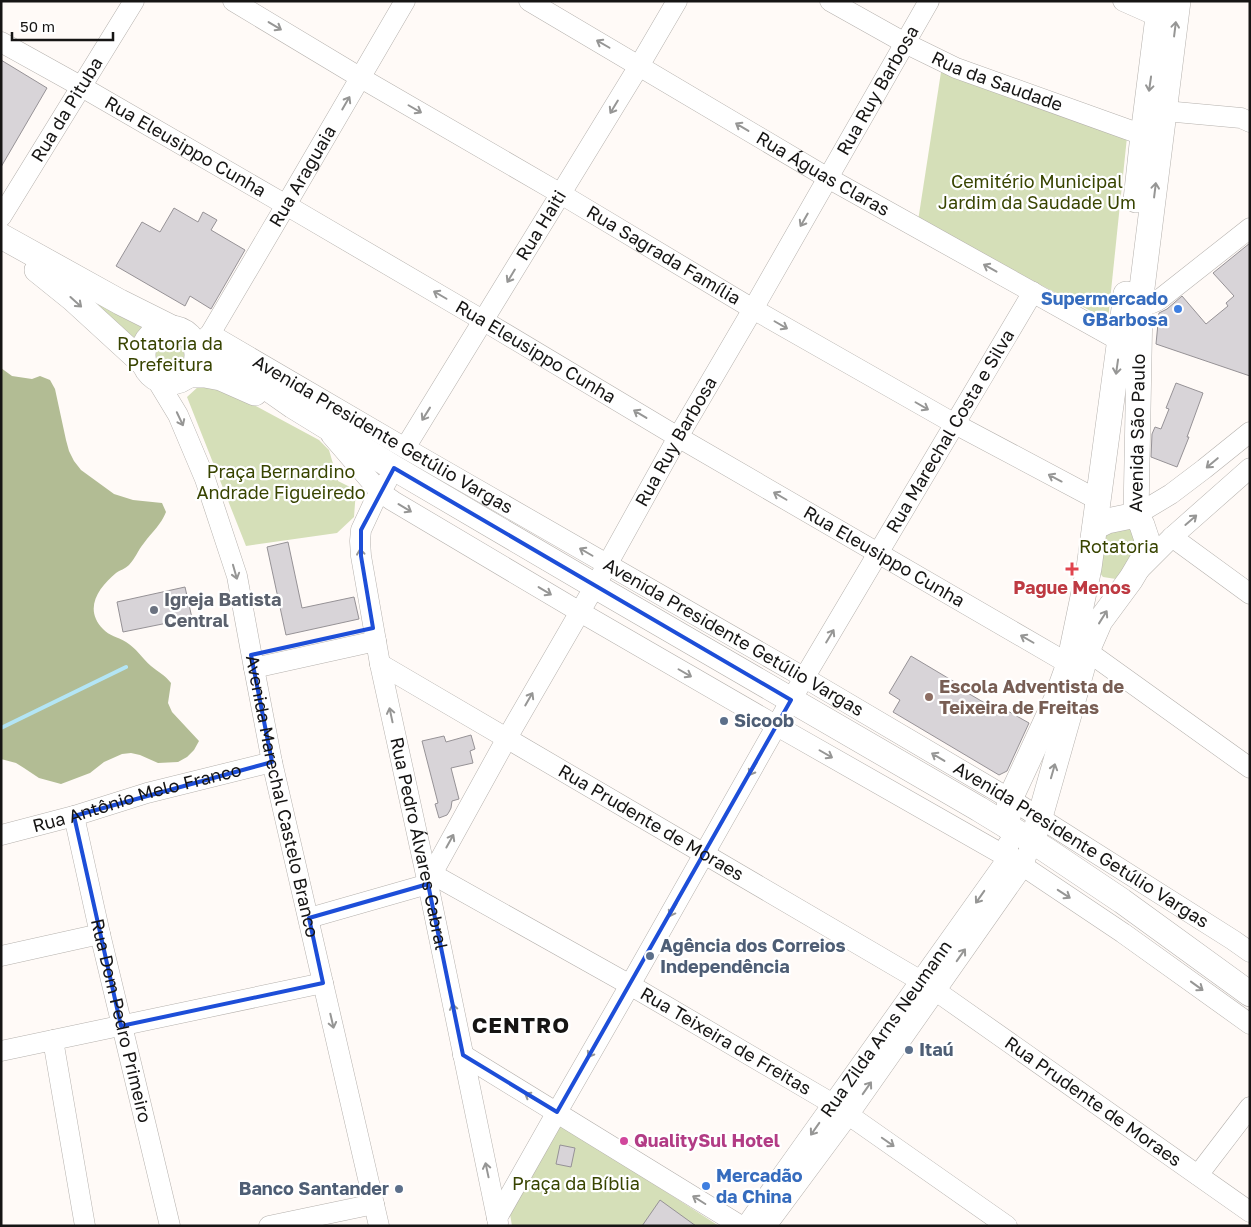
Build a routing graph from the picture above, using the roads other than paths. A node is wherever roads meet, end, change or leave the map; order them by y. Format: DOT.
graph roads {
  1 [pos="134,1"];
  2 [pos="233,1"];
  3 [pos="405,1"];
  4 [pos="530,1"];
  5 [pos="677,1"];
  6 [pos="830,1"];
  7 [pos="929,1"];
  8 [pos="1123,1"];
  9 [pos="1178,1"];
  10 [pos="1160,9"];
  11 [pos="1,42"];
  12 [pos="905,44"];
  13 [pos="639,66"];
  14 [pos="361,78"];
  15 [pos="82,87"];
  16 [pos="1165,111"];
  17 [pos="1247,119"];
  18 [pos="1143,135"];
  19 [pos="828,178"];
  20 [pos="561,194"];
  21 [pos="286,205"];
  22 [pos="3,211"];
  23 [pos="1250,228"];
  24 [pos="1,236"];
  25 [pos="1,246"];
  26 [pos="1032,292"];
  27 [pos="1140,304"];
  28 [pos="753,309"];
  29 [pos="484,320"];
  30 [pos="170,327"];
  31 [pos="1120,341"];
  32 [pos="201,344"];
  33 [pos="150,371"];
  34 [pos="189,375"];
  35 [pos="293,406"];
  36 [pos="322,424"];
  37 [pos="954,424"];
  38 [pos="371,428"];
  39 [pos="1250,432"];
  40 [pos="678,437"];
  41 [pos="400,458"];
  42 [pos="1250,468"];
  43 [pos="380,492"];
  44 [pos="1098,500"];
  45 [pos="1136,515"];
  46 [pos="1095,527"];
  47 [pos="1172,537"];
  48 [pos="879,553"];
  49 [pos="607,565"];
  50 [pos="1089,568"];
  51 [pos="1131,579"];
  52 [pos="595,586"];
  53 [pos="1250,594"];
  54 [pos="580,612"];
  55 [pos="374,634"];
  56 [pos="1078,657"];
  57 [pos="252,662"];
  58 [pos="380,664"];
  59 [pos="805,678"];
  60 [pos="791,700"];
  61 [pos="777,726"];
  62 [pos="507,738"];
  63 [pos="272,762"];
  64 [pos="1250,768"];
  65 [pos="1010,799"];
  66 [pos="74,816"];
  67 [pos="1040,818"];
  68 [pos="1007,826"];
  69 [pos="1,835"];
  70 [pos="1032,841"];
  71 [pos="704,855"];
  72 [pos="1016,862"];
  73 [pos="430,879"];
  74 [pos="309,918"];
  75 [pos="100,934"];
  76 [pos="1250,952"];
  77 [pos="1,956"];
  78 [pos="323,983"];
  79 [pos="630,985"];
  80 [pos="928,986"];
  81 [pos="1250,994"];
  82 [pos="1250,1024"];
  83 [pos="121,1026"];
  84 [pos="53,1040"];
  85 [pos="1,1051"];
  86 [pos="463,1055"];
  87 [pos="1250,1107"];
  88 [pos="841,1109"];
  89 [pos="556,1112"];
  90 [pos="1198,1175"];
  91 [pos="374,1204"];
  92 [pos="1250,1212"];
  93 [pos="498,1222"];
  94 [pos="85,1226"];
  95 [pos="170,1226"];
  96 [pos="269,1226"];
  97 [pos="379,1226"];
  98 [pos="741,1226"];
  99 [pos="746,1226"];
  100 [pos="766,1226"];
  101 [pos="1007,1226"];
  1 -- 15 [label="street, Rua da Pituba"];
  2 -- 14 [label="street, Rua Sagrada Família, one-way"];
  3 -- 14 [label="street, Rua Araguaia"];
  13 -- 4 [label="street, Rua Águas Claras, one-way"];
  5 -- 13 [label="street, Rua Haiti"];
  6 -- 12 [label="street, Rua da Saudade"];
  7 -- 12 [label="street, Rua Ruy Barbosa"];
  8 -- 10 [label="street"];
  16 -- 9 [label="main road, Avenida São Paulo, one-way"];
  10 -- 18 [label="main road, Avenida São Paulo, one-way"];
  11 -- 15 [label="street, Rua Eleusippo Cunha"];
  12 -- 18 [label="street, Rua da Saudade"];
  12 -- 19 [label="street, Rua Ruy Barbosa"];
  19 -- 13 [label="street, Rua Águas Claras, one-way"];
  13 -- 20 [label="street, Rua Haiti, one-way"];
  14 -- 20 [label="street, Rua Sagrada Família, one-way"];
  21 -- 14 [label="street, Rua Araguaia, one-way"];
  15 -- 21 [label="street, Rua Eleusippo Cunha"];
  15 -- 22 [label="street, Rua da Pituba"];
  16 -- 17 [label="street"];
  27 -- 16 [label="main road, Avenida São Paulo, one-way"];
  18 -- 31 [label="main road, Avenida São Paulo"];
  26 -- 19 [label="street, Rua Águas Claras, one-way"];
  19 -- 28 [label="street, Rua Ruy Barbosa, one-way"];
  20 -- 28 [label="street, Rua Sagrada Família"];
  20 -- 29 [label="street, Rua Haiti, one-way"];
  29 -- 21 [label="street, Rua Eleusippo Cunha, one-way"];
  21 -- 32 [label="street, Rua Araguaia"];
  23 -- 27 [label="street"];
  24 -- 30 [label="main road"];
  25 -- 33 [label="main road, one-way"];
  26 -- 31 [label="street, Rua Águas Claras"];
  26 -- 37 [label="street, Rua Marechal Costa e Silva"];
  27 -- 45 [label="main road, Avenida São Paulo"];
  28 -- 37 [label="street, Rua Sagrada Família, one-way"];
  28 -- 40 [label="street, Rua Ruy Barbosa"];
  40 -- 29 [label="street, Rua Eleusippo Cunha, one-way"];
  29 -- 41 [label="street, Rua Haiti, one-way"];
  30 -- 32 [label="main road"];
  30 -- 33 [label="main road"];
  31 -- 44 [label="main road, Avenida São Paulo, one-way"];
  32 -- 34 [label="main road"];
  32 -- 35 [label="main road, Avenida Presidente Getúlio Vargas"];
  32 -- 38 [label="street, Avenida Presidente Getúlio Vargas"];
  33 -- 34 [label="main road"];
  33 -- 57 [label="street, Avenida Marechal Castelo Branco, one-way"];
  34 -- 35 [label="main road, Avenida Presidente Getúlio Vargas"];
  35 -- 36 [label="main road, Avenida Presidente Getúlio Vargas"];
  36 -- 38 [label="street"];
  36 -- 41 [label="main road, Avenida Presidente Getúlio Vargas"];
  36 -- 43 [label="street, Avenida Presidente Getúlio Vargas"];
  44 -- 37 [label="street, Rua Sagrada Família, one-way"];
  37 -- 48 [label="street, Rua Marechal Costa e Silva"];
  38 -- 41 [label="street, Avenida Presidente Getúlio Vargas"];
  39 -- 45 [label="street, one-way"];
  48 -- 40 [label="street, Rua Eleusippo Cunha, one-way"];
  40 -- 49 [label="street, Rua Ruy Barbosa"];
  41 -- 43 [label="street, Rua Pedro Álvares Cabral"];
  49 -- 41 [label="street, Avenida Presidente Getúlio Vargas, one-way"];
  41 -- 52 [label="main road, Avenida Presidente Getúlio Vargas"];
  47 -- 42 [label="street, one-way"];
  43 -- 54 [label="street, Avenida Presidente Getúlio Vargas, one-way"];
  55 -- 43 [label="street, Rua Pedro Álvares Cabral, one-way"];
  44 -- 46 [label="main road, Avenida São Paulo"];
  45 -- 46 [label="main road"];
  45 -- 51 [label="main road, Avenida São Paulo"];
  46 -- 50 [label="main road, Avenida São Paulo"];
  47 -- 51 [label="street"];
  47 -- 53 [label="street"];
  56 -- 48 [label="street, Rua Eleusippo Cunha, one-way"];
  59 -- 48 [label="street, Rua Marechal Costa e Silva, one-way"];
  49 -- 52 [label="street, Rua Ruy Barbosa"];
  49 -- 59 [label="street, Avenida Presidente Getúlio Vargas"];
  50 -- 51 [label="main road"];
  50 -- 56 [label="main road, Avenida São Paulo"];
  56 -- 51 [label="main road, Avenida São Paulo, one-way"];
  52 -- 54 [label="street, Rua Ruy Barbosa"];
  52 -- 60 [label="main road, Avenida Presidente Getúlio Vargas"];
  54 -- 61 [label="street, Avenida Presidente Getúlio Vargas, one-way"];
  62 -- 54 [label="street, Rua Ruy Barbosa, one-way"];
  55 -- 57 [label="street"];
  55 -- 58 [label="street, Rua Pedro Álvares Cabral"];
  56 -- 64 [label="street, Rua Eleusippo Cunha"];
  56 -- 65 [label="main road, Avenida São Paulo"];
  67 -- 56 [label="main road, Avenida São Paulo, one-way"];
  57 -- 63 [label="street, Avenida Marechal Castelo Branco"];
  58 -- 62 [label="street, Rua Prudente de Moraes"];
  73 -- 58 [label="street, Rua Pedro Álvares Cabral, one-way"];
  59 -- 60 [label="street, Rua Marechal Costa e Silva"];
  65 -- 59 [label="street, Avenida Presidente Getúlio Vargas, one-way"];
  60 -- 61 [label="street, Rua Marechal Costa e Silva"];
  60 -- 68 [label="main road, Avenida Presidente Getúlio Vargas"];
  61 -- 71 [label="street, one-way"];
  61 -- 72 [label="street, Avenida Presidente Getúlio Vargas, one-way"];
  62 -- 71 [label="street, Rua Prudente de Moraes"];
  73 -- 62 [label="street, Rua Ruy Barbosa, one-way"];
  63 -- 66 [label="street, Rua Antônio Melo Franco"];
  63 -- 74 [label="street, Avenida Marechal Castelo Branco"];
  65 -- 67 [label="street, Avenida Presidente Getúlio Vargas"];
  65 -- 68 [label="main road, Avenida São Paulo"];
  66 -- 69 [label="street, Rua Antônio Melo Franco"];
  66 -- 75 [label="street, Rua Dom Pedro Primeiro"];
  67 -- 70 [label="main road, Avenida São Paulo"];
  67 -- 76 [label="street, Avenida Presidente Getúlio Vargas"];
  68 -- 70 [label="main road, Avenida Presidente Getúlio Vargas"];
  68 -- 72 [label="street"];
  70 -- 72 [label="street, Rua Zilda Arns Neumann"];
  70 -- 81 [label="main road, Avenida Presidente Getúlio Vargas"];
  71 -- 79 [label="street, one-way"];
  71 -- 80 [label="street, Rua Prudente de Moraes"];
  72 -- 80 [label="street, Rua Zilda Arns Neumann"];
  72 -- 82 [label="street, Avenida Presidente Getúlio Vargas, one-way"];
  73 -- 74 [label="street"];
  73 -- 79 [label="street, Rua Teixeira de Freitas"];
  86 -- 73 [label="street, Rua Pedro Álvares Cabral, one-way"];
  74 -- 78 [label="street, Avenida Marechal Castelo Branco"];
  75 -- 77 [label="street"];
  75 -- 83 [label="street, Rua Dom Pedro Primeiro"];
  78 -- 83 [label="street"];
  78 -- 91 [label="street, Avenida Marechal Castelo Branco, one-way"];
  79 -- 88 [label="street, Rua Teixeira de Freitas"];
  79 -- 89 [label="street, one-way"];
  80 -- 88 [label="street, Rua Zilda Arns Neumann"];
  80 -- 90 [label="street, Rua Prudente de Moraes"];
  83 -- 84 [label="street"];
  83 -- 95 [label="street, Rua Dom Pedro Primeiro"];
  84 -- 85 [label="street"];
  84 -- 94 [label="street"];
  89 -- 86 [label="street, one-way"];
  93 -- 86 [label="street, Rua Pedro Álvares Cabral, one-way"];
  87 -- 90 [label="street"];
  88 -- 99 [label="street, Rua Zilda Arns Neumann, one-way"];
  88 -- 100 [label="street, Rua Zilda Arns Neumann"];
  88 -- 101 [label="street, Rua Teixeira de Freitas, one-way"];
  89 -- 93 [label="street"];
  98 -- 89 [label="street, one-way"];
  90 -- 92 [label="street, Rua Prudente de Moraes"];
  91 -- 96 [label="street"];
  91 -- 97 [label="street, Avenida Marechal Castelo Branco"];
}
